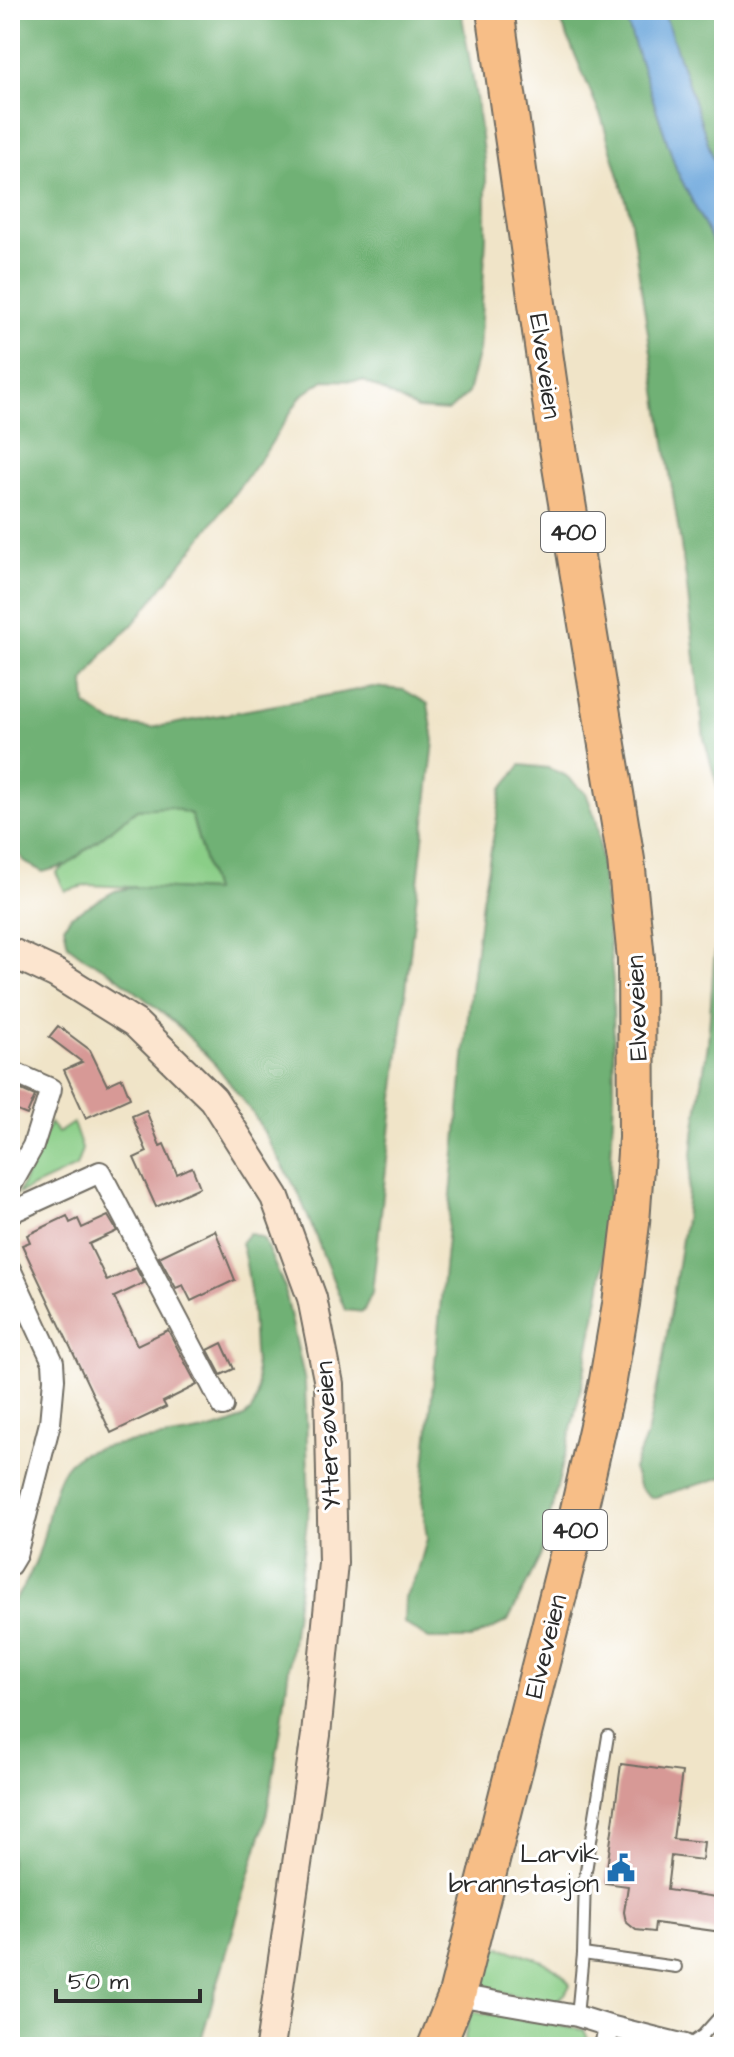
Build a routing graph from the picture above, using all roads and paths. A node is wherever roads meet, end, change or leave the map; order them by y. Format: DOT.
graph roads {
  1 [pos="495,10"];
  2 [pos="10,952"];
  3 [pos="10,1071"];
  4 [pos="10,1187"];
  5 [pos="10,1213"];
  6 [pos="10,1269"];
  7 [pos="223,1406"];
  8 [pos="10,1565"];
  9 [pos="608,1736"];
  10 [pos="583,1954"];
  11 [pos="676,1967"];
  12 [pos="457,1995"];
  13 [pos="724,2007"];
  14 [pos="577,2016"];
  15 [pos="609,2026"];
  16 [pos="687,2046"];
  17 [pos="270,2047"];
  18 [pos="436,2047"];
  19 [pos="454,2047"];
  20 [pos="605,2047"];
  1 -- 12 [label="highway, Elveveien / 400"];
  2 -- 17 [label="main road, Yttersøveien"];
  3 -- 4 [label="street"];
  5 -- 7 [label="street"];
  6 -- 8 [label="street"];
  9 -- 10 [label="lane"];
  10 -- 11 [label="lane"];
  10 -- 14 [label="lane"];
  12 -- 14 [label="street"];
  12 -- 18 [label="highway, Elveveien / 400"];
  12 -- 19 [label="highway, Elveveien / 400"];
  13 -- 16 [label="lane"];
  14 -- 15 [label="street"];
  15 -- 16 [label="street"];
  15 -- 20 [label="street"];
}
